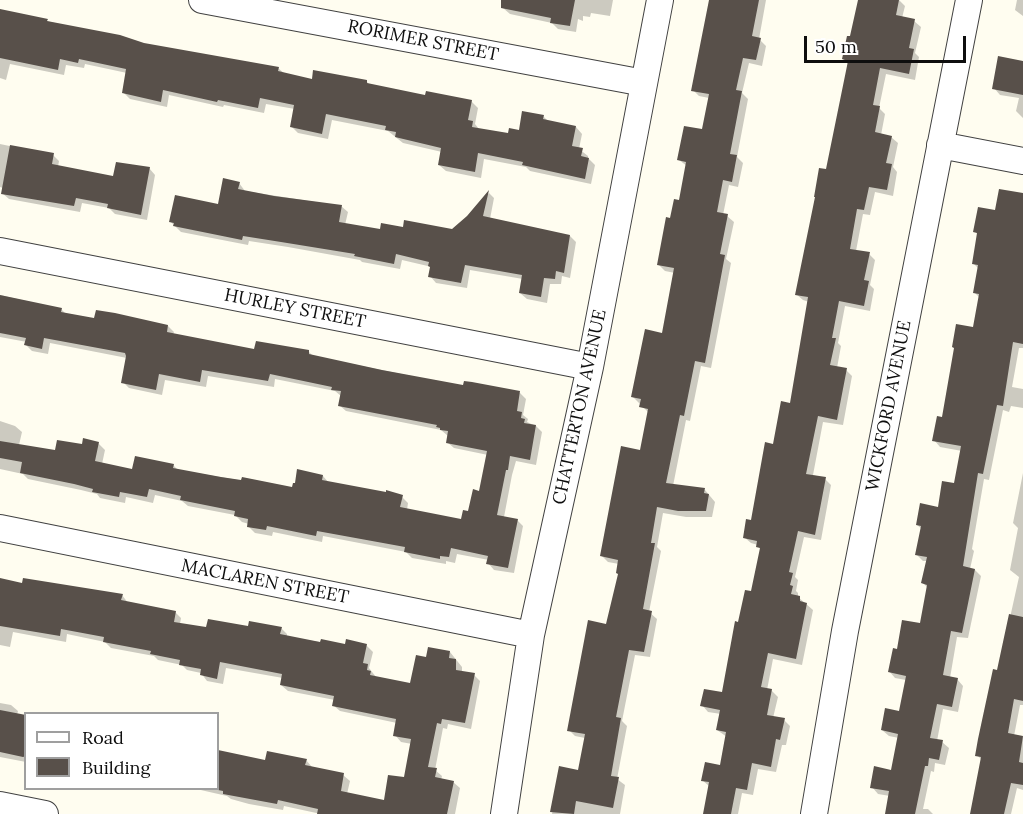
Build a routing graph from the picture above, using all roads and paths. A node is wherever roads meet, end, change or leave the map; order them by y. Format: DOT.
graph roads {
  1 [pos="202,0"];
  2 [pos="660,0"];
  3 [pos="969,0"];
  4 [pos="644,83"];
  5 [pos="940,145"];
  6 [pos="1023,161"];
  7 [pos="0,251"];
  8 [pos="590,367"];
  9 [pos="0,528"];
  10 [pos="531,635"];
  11 [pos="0,805"];
  12 [pos="45,814"];
  13 [pos="504,814"];
  14 [pos="814,814"];
  1 -- 4 [label="street, RORIMER STREET"];
  2 -- 4 [label="street, CHATTERTON AVENUE"];
  3 -- 5 [label="street, WICKFORD AVENUE"];
  4 -- 8 [label="street, CHATTERTON AVENUE"];
  5 -- 6 [label="street"];
  5 -- 14 [label="street, WICKFORD AVENUE"];
  7 -- 8 [label="street, HURLEY STREET"];
  8 -- 10 [label="street, CHATTERTON AVENUE"];
  9 -- 10 [label="street, MACLAREN STREET"];
  10 -- 13 [label="street, CHATTERTON AVENUE"];
  11 -- 12 [label="street"];
}
